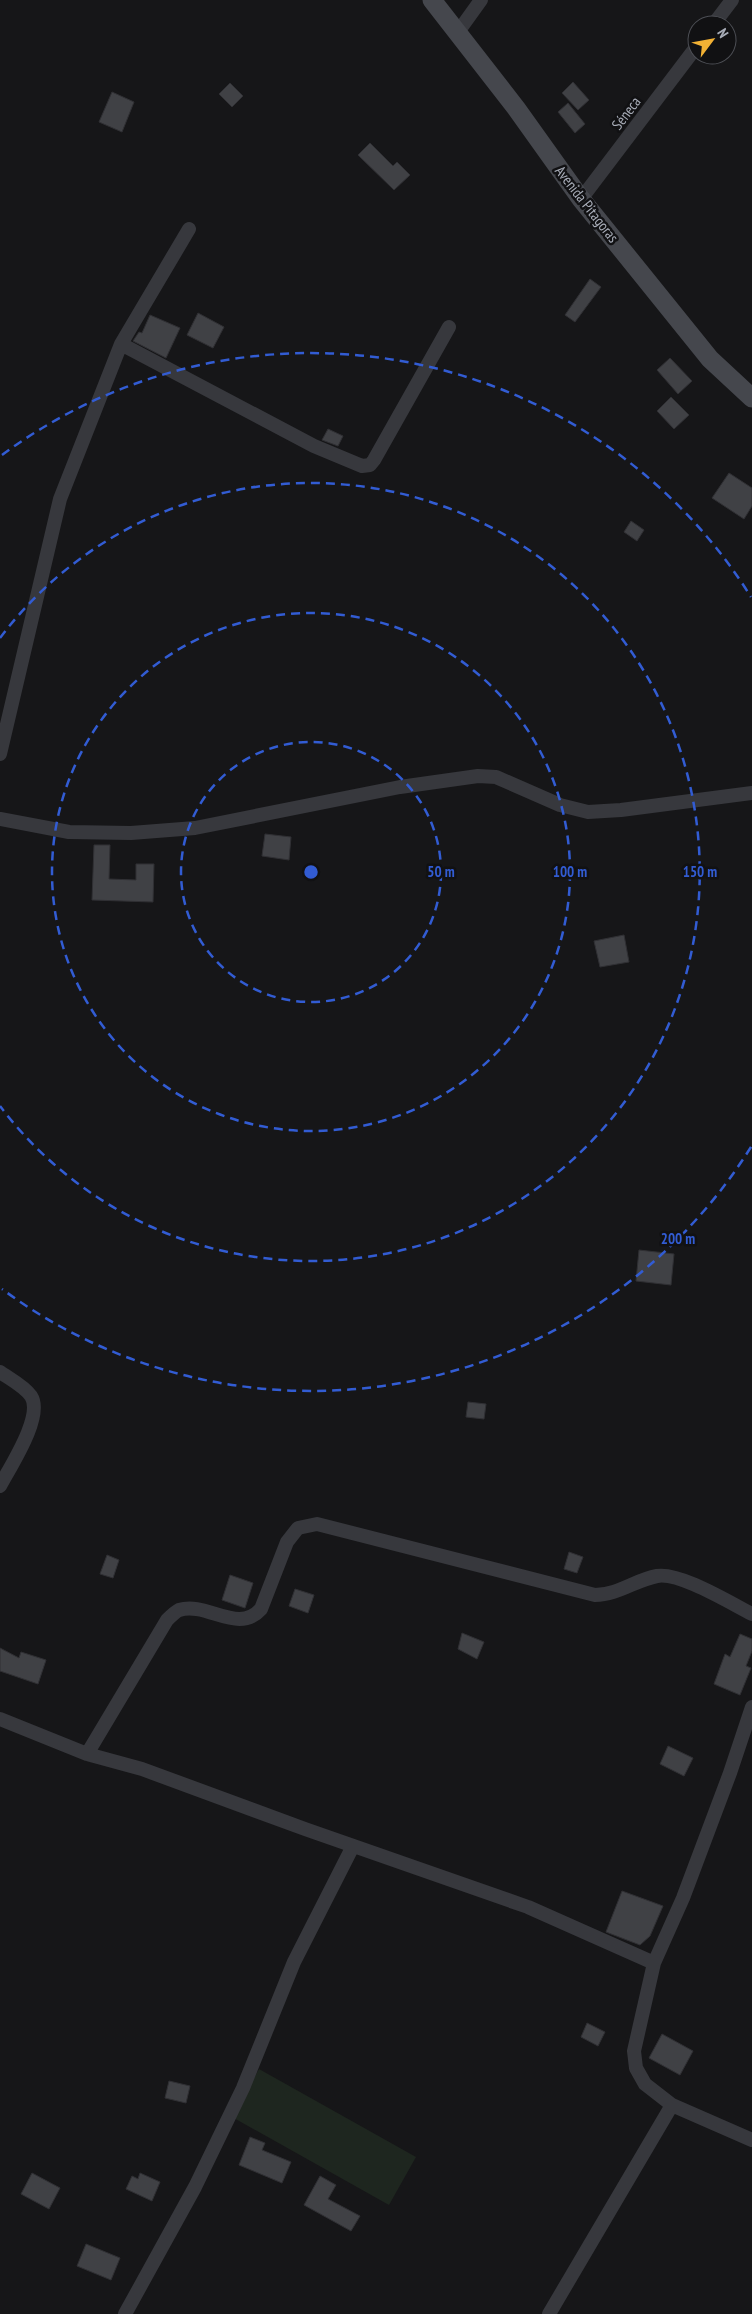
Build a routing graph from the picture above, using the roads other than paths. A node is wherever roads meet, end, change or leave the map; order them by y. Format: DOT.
graph roads {
  1 [pos="432,0"];
  2 [pos="481,0"];
  3 [pos="732,0"];
  4 [pos="721,15"];
  5 [pos="458,32"];
  6 [pos="687,59"];
  7 [pos="581,199"];
  8 [pos="189,230"];
  9 [pos="448,327"];
  10 [pos="121,344"];
  11 [pos="752,398"];
  12 [pos="0,754"];
  13 [pos="752,793"];
  14 [pos="0,820"];
  15 [pos="0,1372"];
  16 [pos="0,1486"];
  17 [pos="752,1614"];
  18 [pos="752,1707"];
  19 [pos="0,1719"];
  20 [pos="87,1754"];
  21 [pos="353,1846"];
  22 [pos="654,1963"];
  23 [pos="672,2105"];
  24 [pos="752,2140"];
  25 [pos="126,2314"];
  26 [pos="550,2314"];
  1 -- 5 [label="main road, Avenida Pitagoras"];
  2 -- 5 [label="street"];
  3 -- 4 [label="street"];
  5 -- 7 [label="main road, Avenida Pitagoras"];
  6 -- 7 [label="street, Séneca"];
  7 -- 11 [label="main road, Avenida Pitagoras"];
  8 -- 10 [label="street"];
  9 -- 10 [label="street"];
  10 -- 12 [label="street"];
  13 -- 14 [label="street"];
  15 -- 16 [label="street"];
  17 -- 20 [label="street"];
  18 -- 22 [label="street"];
  19 -- 20 [label="street"];
  20 -- 21 [label="street"];
  21 -- 22 [label="street"];
  21 -- 25 [label="street"];
  22 -- 23 [label="street"];
  23 -- 24 [label="street"];
  23 -- 26 [label="street"];
}
